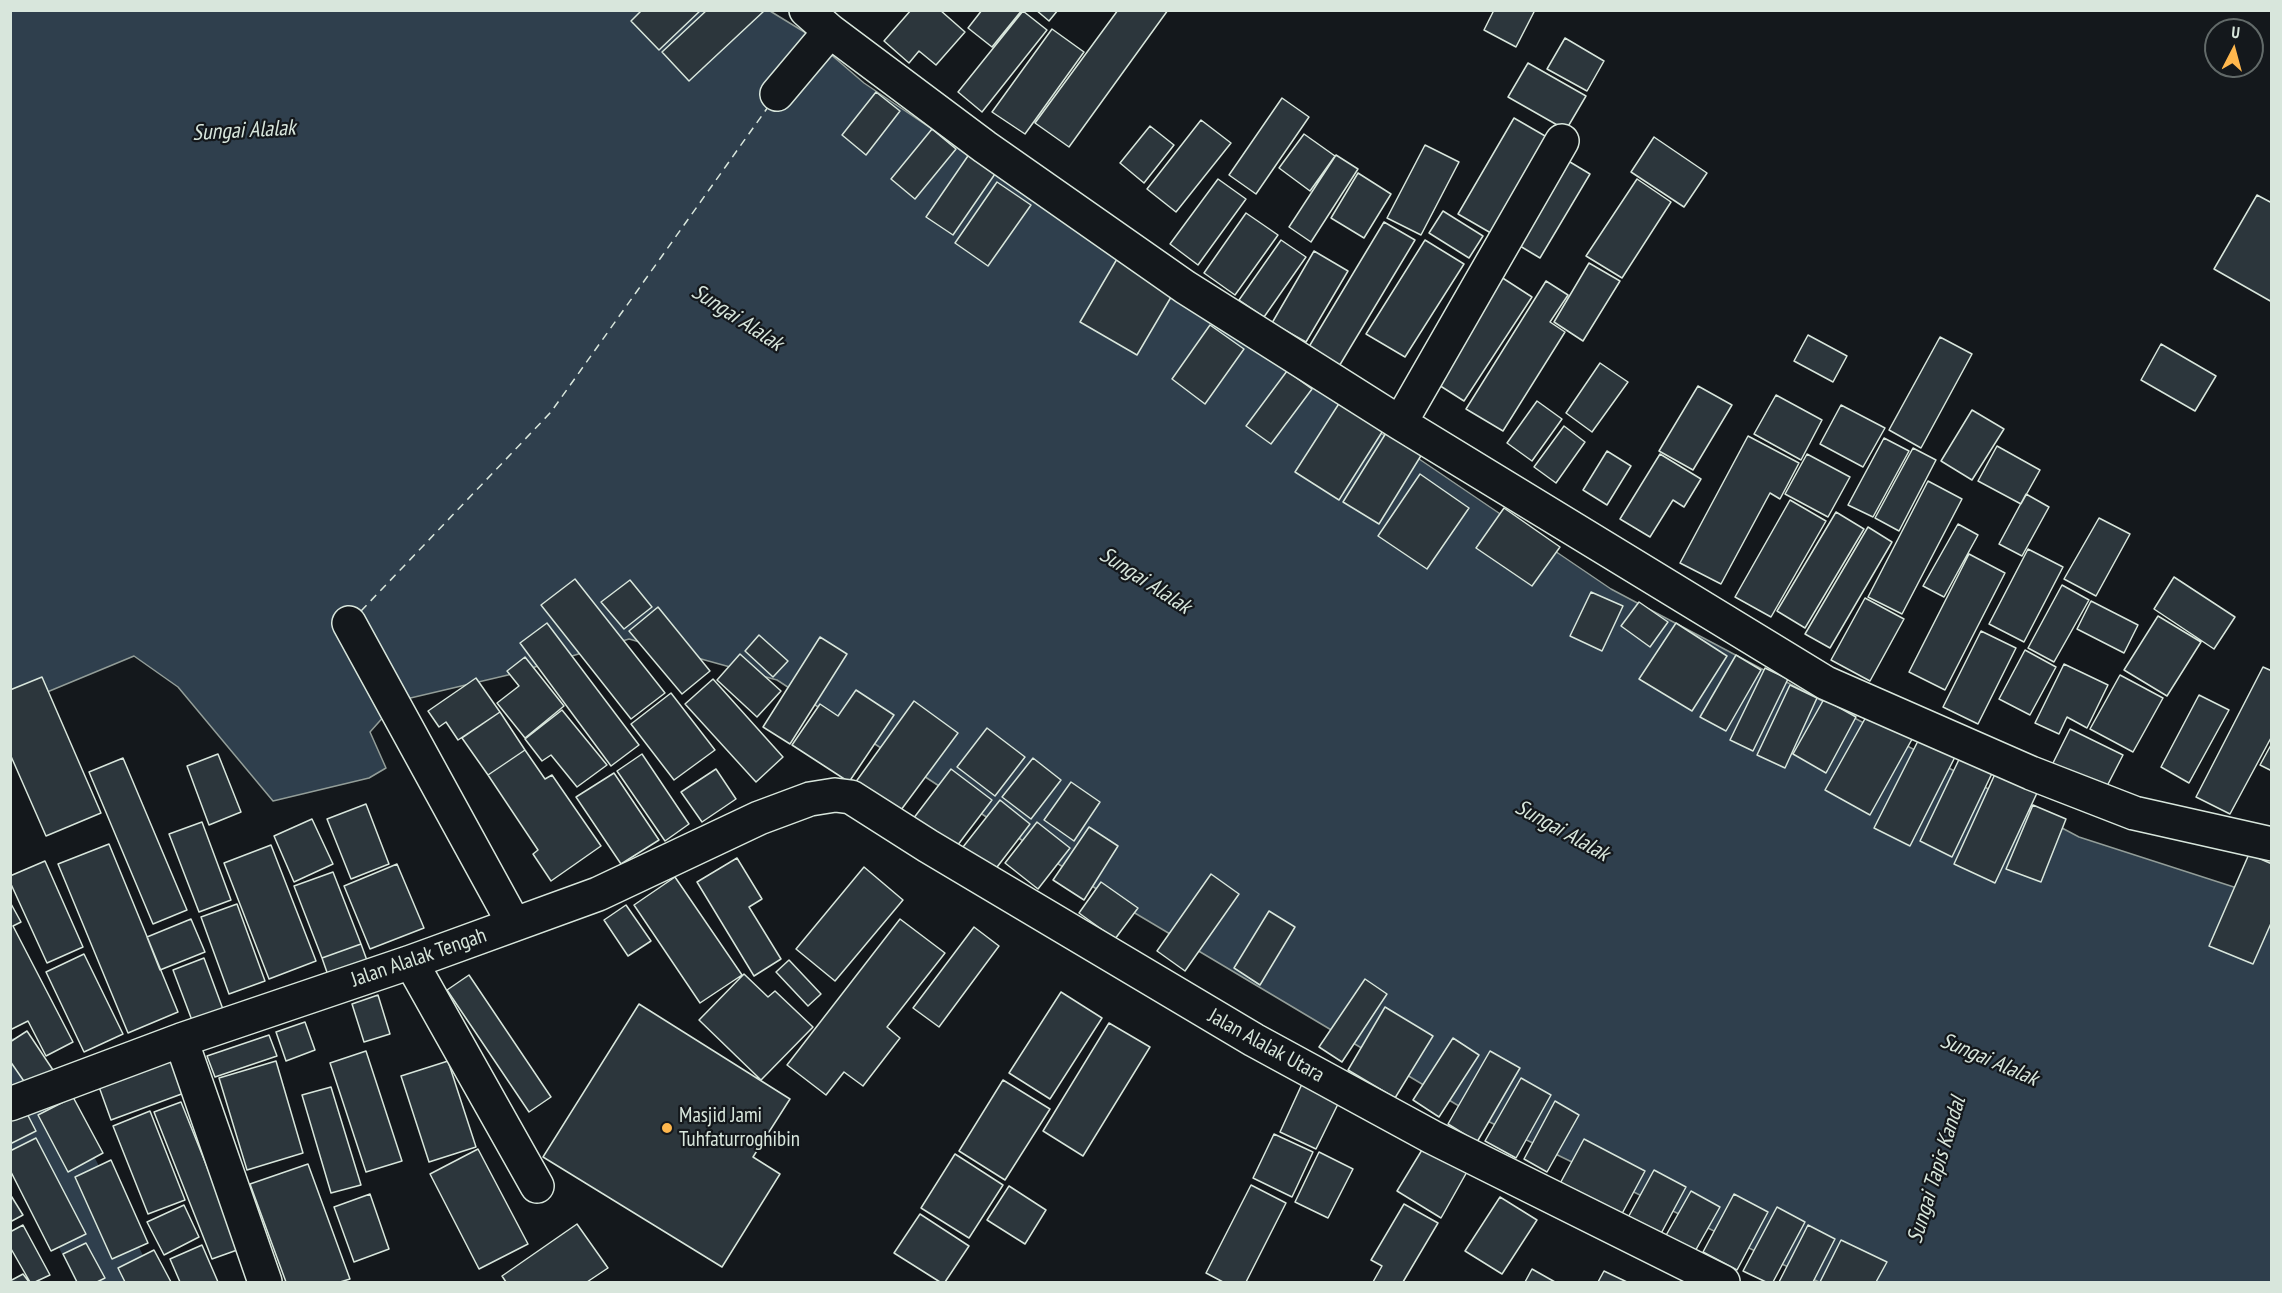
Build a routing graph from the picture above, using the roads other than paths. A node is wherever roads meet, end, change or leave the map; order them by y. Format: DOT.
graph roads {
  1 [pos="806,10"];
  2 [pos="830,32"];
  3 [pos="777,94"];
  4 [pos="1562,141"];
  5 [pos="1400,423"];
  6 [pos="348,623"];
  7 [pos="821,796"];
  8 [pos="2271,843"];
  9 [pos="514,924"];
  10 [pos="411,962"];
  11 [pos="181,1040"];
  12 [pos="19,1100"];
  13 [pos="537,1186"];
  14 [pos="265,1282"];
  15 [pos="1723,1282"];
  1 -- 2 [label="street"];
  2 -- 3 [label="street"];
  2 -- 5 [label="street"];
  4 -- 5 [label="street"];
  5 -- 8 [label="street"];
  6 -- 9 [label="street"];
  7 -- 9 [label="street, Jalan Alalak Tengah"];
  7 -- 15 [label="street, Jalan Alalak Utara"];
  9 -- 10 [label="street, Jalan Alalak Tengah"];
  10 -- 11 [label="street, Jalan Alalak Tengah"];
  10 -- 13 [label="street"];
  11 -- 12 [label="street, Jalan Alalak Tengah"];
  11 -- 14 [label="street"];
}
